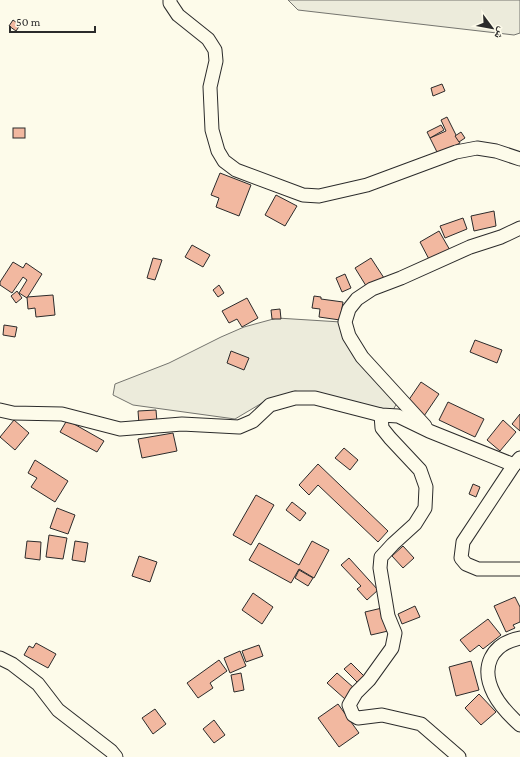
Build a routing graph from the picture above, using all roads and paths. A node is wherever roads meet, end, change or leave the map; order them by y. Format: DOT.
graph roads {
  1 [pos="170,0"];
  2 [pos="520,159"];
  3 [pos="520,228"];
  4 [pos="0,410"];
  5 [pos="381,415"];
  6 [pos="429,431"];
  7 [pos="517,462"];
  8 [pos="520,569"];
  9 [pos="520,638"];
  10 [pos="0,658"];
  11 [pos="520,725"];
  12 [pos="116,757"];
  13 [pos="459,757"];
  1 -- 2 [label="street"];
  3 -- 6 [label="street"];
  4 -- 5 [label="street"];
  5 -- 6 [label="street"];
  5 -- 13 [label="street"];
  6 -- 7 [label="street"];
  7 -- 8 [label="street"];
  9 -- 11 [label="street"];
  10 -- 12 [label="street"];
}
